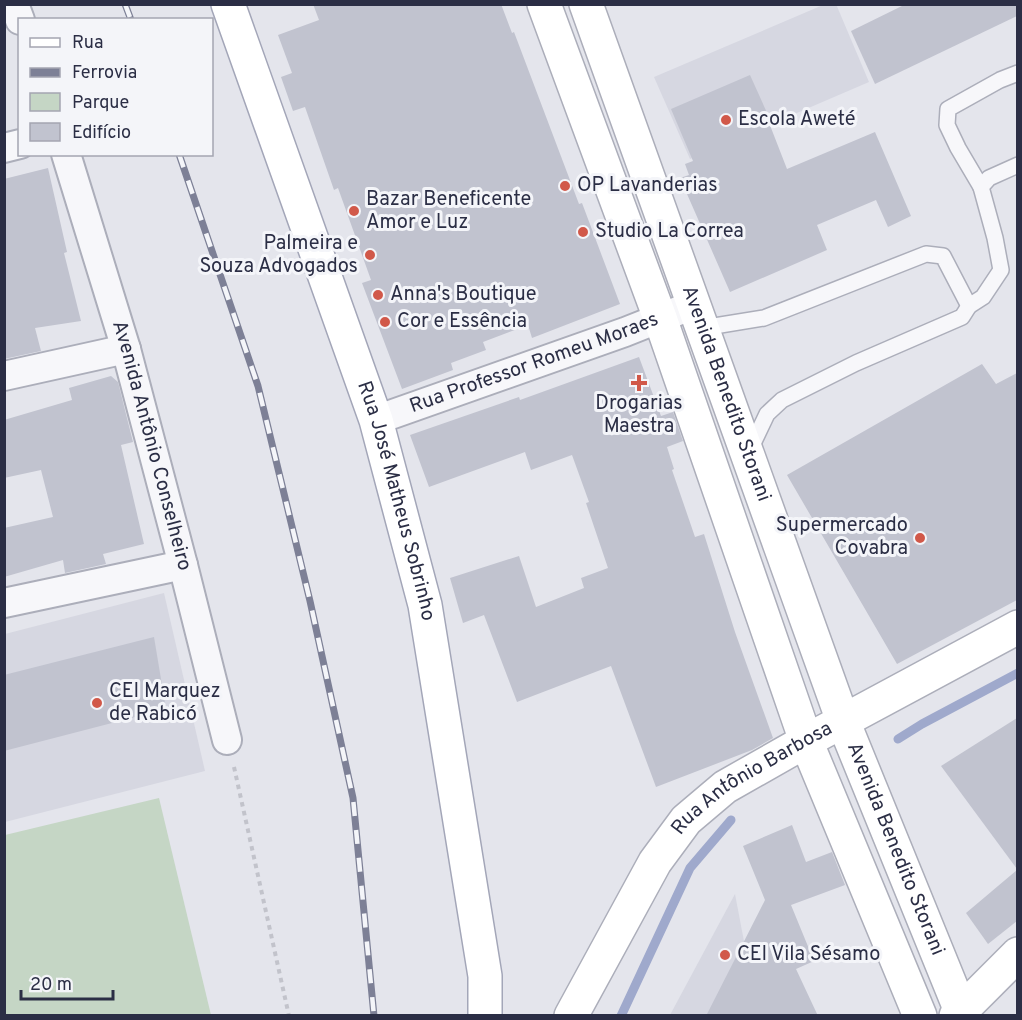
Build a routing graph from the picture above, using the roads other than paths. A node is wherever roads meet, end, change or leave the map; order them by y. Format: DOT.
graph roads {
  1 [pos="228,4"];
  2 [pos="544,4"];
  3 [pos="586,4"];
  4 [pos="1017,73"];
  5 [pos="67,156"];
  6 [pos="1017,165"];
  7 [pos="981,187"];
  8 [pos="969,306"];
  9 [pos="697,316"];
  10 [pos="660,318"];
  11 [pos="126,350"];
  12 [pos="4,376"];
  13 [pos="376,420"];
  14 [pos="747,455"];
  15 [pos="183,566"];
  16 [pos="4,603"];
  17 [pos="1017,627"];
  18 [pos="843,721"];
  19 [pos="227,740"];
  20 [pos="806,741"];
  21 [pos="1017,954"];
  22 [pos="960,1014"];
  23 [pos="485,1016"];
  24 [pos="571,1016"];
  25 [pos="920,1016"];
  1 -- 13 [label="main road, Rua José Matheus Sobrinho"];
  2 -- 10 [label="main road, Avenida Benedito Storani"];
  3 -- 9 [label="main road, Avenida Benedito Storani"];
  4 -- 7 [label="lane"];
  5 -- 11 [label="street, Avenida Antônio Conselheiro"];
  6 -- 7 [label="lane"];
  7 -- 8 [label="lane"];
  8 -- 9 [label="lane"];
  8 -- 14 [label="lane"];
  9 -- 10 [label="street, Rua Professor Romeu Moraes"];
  9 -- 14 [label="main road, Avenida Benedito Storani"];
  10 -- 13 [label="street, Rua Professor Romeu Moraes"];
  10 -- 20 [label="main road, Avenida Benedito Storani"];
  11 -- 12 [label="street"];
  11 -- 15 [label="street, Avenida Antônio Conselheiro"];
  13 -- 23 [label="main road, Rua José Matheus Sobrinho"];
  14 -- 18 [label="main road, Avenida Benedito Storani"];
  15 -- 16 [label="street"];
  15 -- 19 [label="street, Avenida Antônio Conselheiro"];
  17 -- 18 [label="main road, Rua Antônio Barbosa"];
  18 -- 20 [label="main road, Rua Antônio Barbosa"];
  18 -- 22 [label="main road, Avenida Benedito Storani"];
  20 -- 24 [label="main road, Rua Antônio Barbosa"];
  20 -- 25 [label="main road, Avenida Benedito Storani"];
  21 -- 22 [label="main road"];
}
